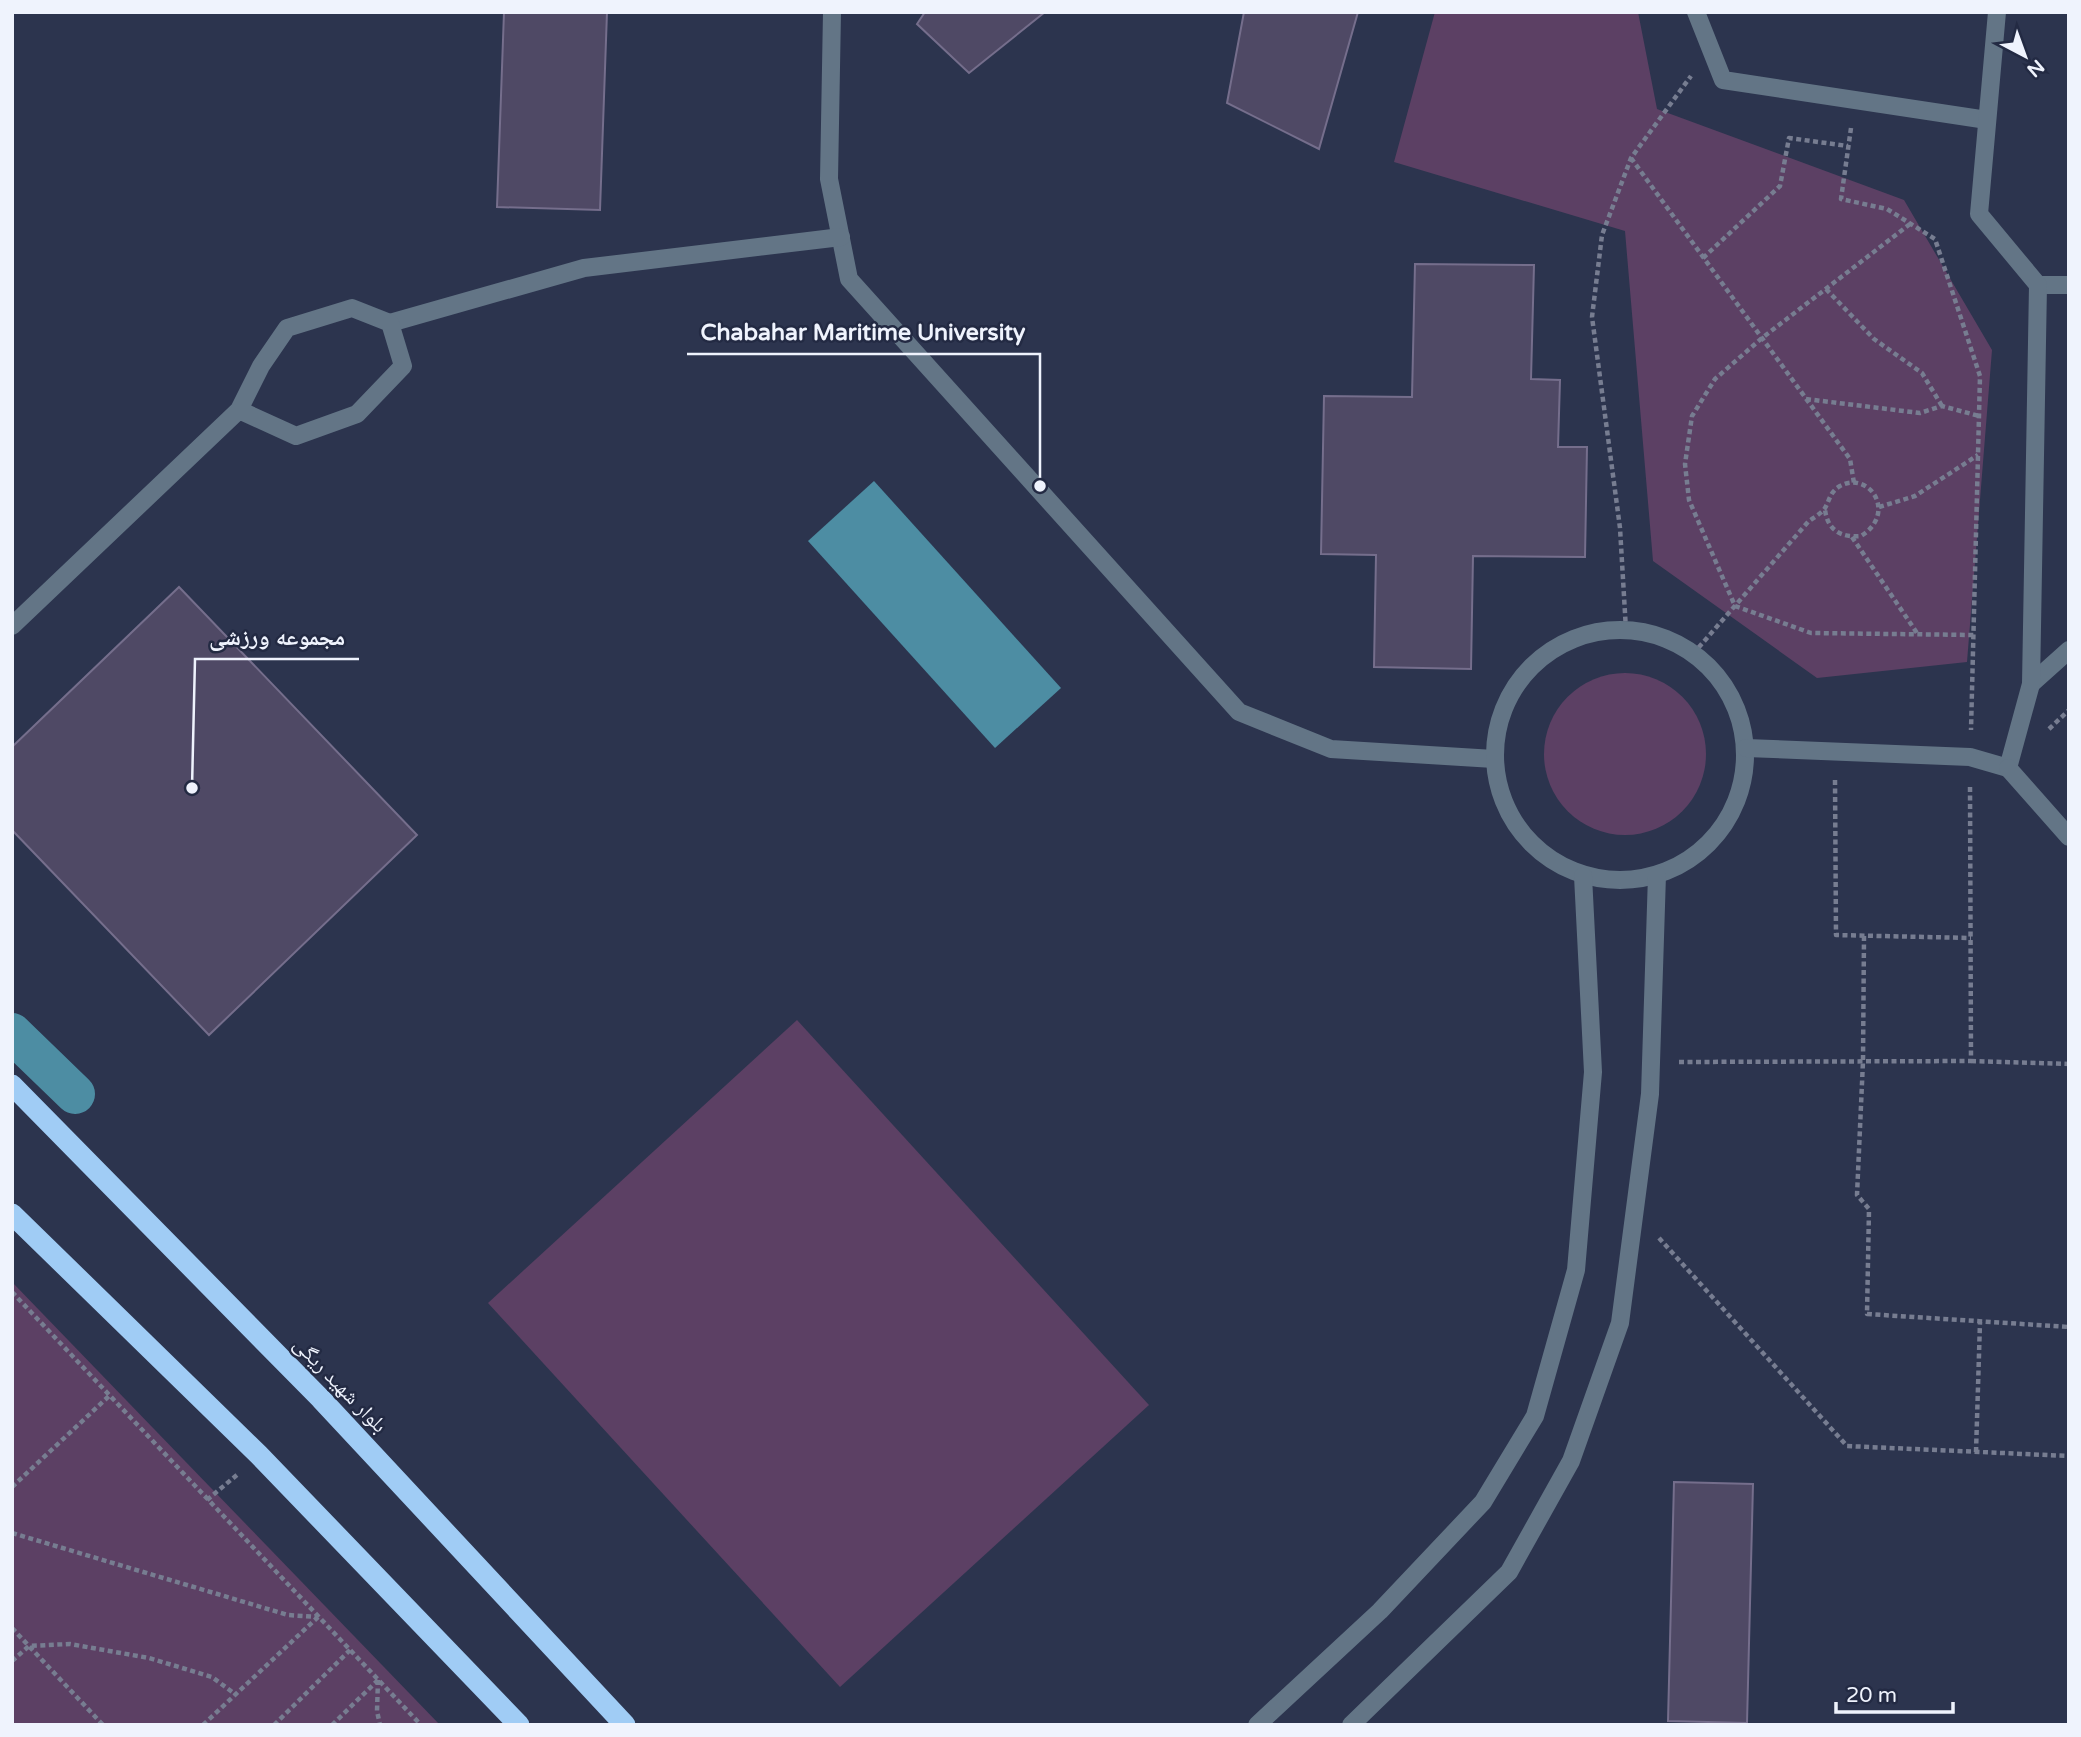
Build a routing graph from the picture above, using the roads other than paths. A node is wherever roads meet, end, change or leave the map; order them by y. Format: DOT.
graph roads {
  1 [pos="832,12"];
  2 [pos="1696,12"];
  3 [pos="1997,12"];
  4 [pos="1987,120"];
  5 [pos="841,237"];
  6 [pos="2038,285"];
  7 [pos="2069,285"];
  8 [pos="390,323"];
  9 [pos="239,410"];
  10 [pos="12,626"];
  11 [pos="2069,650"];
  12 [pos="2031,684"];
  13 [pos="1746,748"];
  14 [pos="1494,759"];
  15 [pos="2008,768"];
  16 [pos="2069,837"];
  17 [pos="1657,875"];
  18 [pos="1583,876"];
  19 [pos="12,1085"];
  20 [pos="12,1214"];
  21 [pos="519,1725"];
  22 [pos="625,1725"];
  23 [pos="1257,1725"];
  24 [pos="1351,1725"];
  1 -- 5 [label="lane"];
  2 -- 4 [label="lane"];
  3 -- 4 [label="lane"];
  4 -- 6 [label="lane"];
  5 -- 8 [label="lane"];
  5 -- 14 [label="lane"];
  6 -- 7 [label="lane"];
  6 -- 12 [label="lane"];
  8 -- 9 [label="lane"];
  8 -- 9 [label="lane"];
  9 -- 10 [label="lane"];
  11 -- 12 [label="lane"];
  12 -- 15 [label="lane"];
  13 -- 14 [label="lane"];
  13 -- 15 [label="lane"];
  13 -- 17 [label="lane"];
  14 -- 18 [label="lane"];
  15 -- 16 [label="lane"];
  17 -- 18 [label="lane"];
  17 -- 24 [label="lane"];
  18 -- 23 [label="lane"];
  19 -- 22 [label="highway, بلوار شهید ریگی"];
  20 -- 21 [label="highway"];
}
